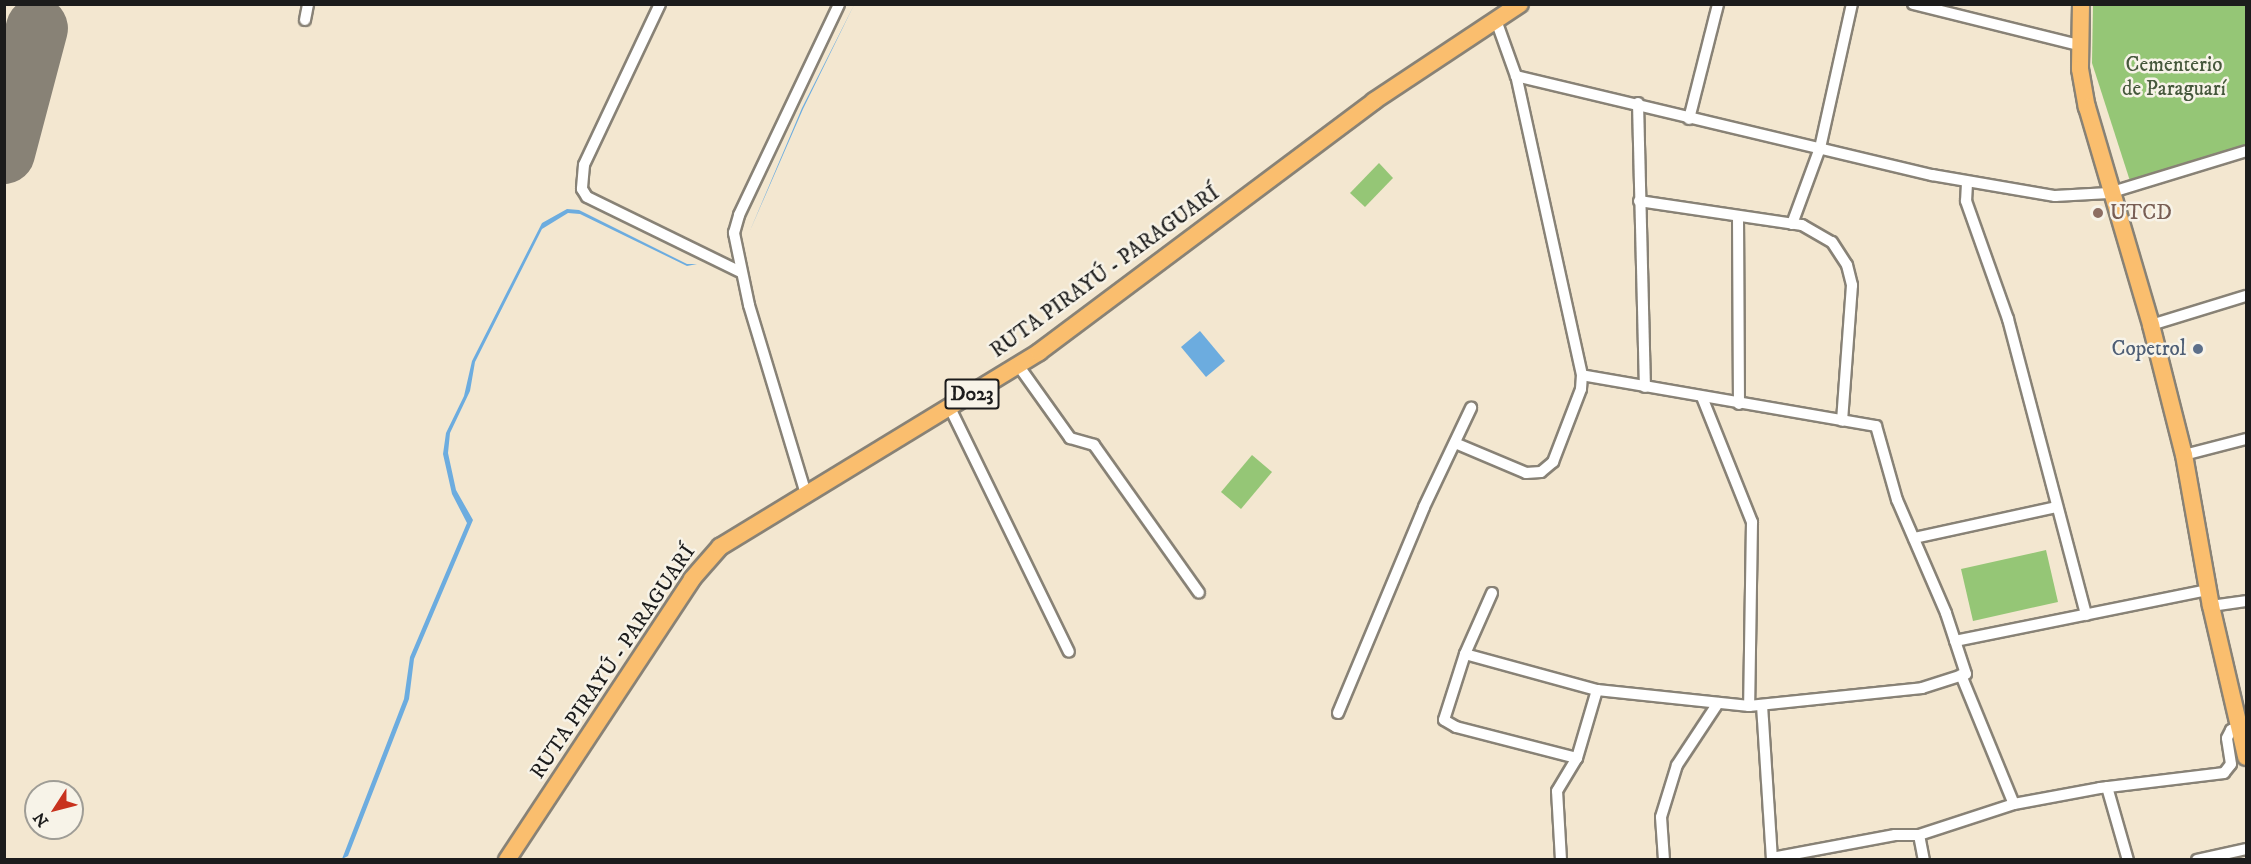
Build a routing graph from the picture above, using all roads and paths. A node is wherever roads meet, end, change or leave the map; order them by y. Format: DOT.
graph roads {
  1 [pos="308,4"];
  2 [pos="660,4"];
  3 [pos="839,4"];
  4 [pos="1520,4"];
  5 [pos="1718,4"];
  6 [pos="1852,4"];
  7 [pos="1913,4"];
  8 [pos="2081,4"];
  9 [pos="305,20"];
  10 [pos="1496,20"];
  11 [pos="2079,45"];
  12 [pos="1516,76"];
  13 [pos="1638,103"];
  14 [pos="1689,119"];
  15 [pos="1820,148"];
  16 [pos="2247,151"];
  17 [pos="1966,183"];
  18 [pos="2109,193"];
  19 [pos="1639,201"];
  20 [pos="1738,216"];
  21 [pos="1792,224"];
  22 [pos="741,272"];
  23 [pos="2247,296"];
  24 [pos="2151,325"];
  25 [pos="1018,365"];
  26 [pos="1582,375"];
  27 [pos="1645,387"];
  28 [pos="1702,397"];
  29 [pos="1739,404"];
  30 [pos="950,408"];
  31 [pos="1471,408"];
  32 [pos="1842,421"];
  33 [pos="2247,439"];
  34 [pos="1455,443"];
  35 [pos="2184,455"];
  36 [pos="806,494"];
  37 [pos="2056,507"];
  38 [pos="1914,538"];
  39 [pos="1199,593"];
  40 [pos="1492,594"];
  41 [pos="2209,598"];
  42 [pos="2247,601"];
  43 [pos="2086,615"];
  44 [pos="1955,641"];
  45 [pos="1070,652"];
  46 [pos="1465,654"];
  47 [pos="1960,675"];
  48 [pos="1597,690"];
  49 [pos="1718,703"];
  50 [pos="1762,705"];
  51 [pos="1749,706"];
  52 [pos="1338,713"];
  53 [pos="2244,741"];
  54 [pos="1577,758"];
  55 [pos="2107,787"];
  56 [pos="2014,804"];
  57 [pos="1919,835"];
  58 [pos="2247,849"];
  59 [pos="1772,859"];
  60 [pos="507,860"];
  61 [pos="1561,860"];
  62 [pos="1664,860"];
  63 [pos="1924,860"];
  64 [pos="2128,860"];
  65 [pos="2197,860"];
  1 -- 9 [label="street"];
  2 -- 22 [label="street"];
  3 -- 22 [label="street"];
  4 -- 10 [label="main road, RUTA PIRAYÚ - PARAGUARÍ / D023"];
  5 -- 14 [label="street"];
  6 -- 15 [label="street"];
  7 -- 11 [label="street"];
  8 -- 11 [label="main road"];
  10 -- 12 [label="street"];
  10 -- 25 [label="main road, RUTA PIRAYÚ - PARAGUARÍ / D023"];
  11 -- 18 [label="main road"];
  12 -- 13 [label="street"];
  12 -- 26 [label="street"];
  13 -- 14 [label="street"];
  13 -- 19 [label="street"];
  14 -- 15 [label="street"];
  15 -- 17 [label="street"];
  15 -- 21 [label="street"];
  16 -- 18 [label="street"];
  17 -- 18 [label="street"];
  17 -- 37 [label="street"];
  18 -- 24 [label="main road"];
  19 -- 20 [label="street"];
  19 -- 27 [label="street"];
  20 -- 21 [label="street"];
  20 -- 29 [label="street"];
  21 -- 32 [label="street"];
  22 -- 36 [label="street"];
  23 -- 24 [label="street"];
  24 -- 35 [label="main road"];
  25 -- 30 [label="main road, RUTA PIRAYÚ - PARAGUARÍ / D023"];
  25 -- 39 [label="street"];
  26 -- 27 [label="street"];
  26 -- 34 [label="street"];
  27 -- 28 [label="street"];
  28 -- 29 [label="street"];
  28 -- 51 [label="street"];
  29 -- 32 [label="street"];
  30 -- 36 [label="main road, RUTA PIRAYÚ - PARAGUARÍ / D023"];
  30 -- 45 [label="street"];
  31 -- 34 [label="street"];
  32 -- 38 [label="street"];
  33 -- 35 [label="street"];
  34 -- 52 [label="street"];
  35 -- 41 [label="main road"];
  36 -- 60 [label="main road, RUTA PIRAYÚ - PARAGUARÍ / D023"];
  37 -- 38 [label="street"];
  37 -- 43 [label="street"];
  38 -- 44 [label="street"];
  40 -- 46 [label="street"];
  41 -- 42 [label="street"];
  41 -- 43 [label="street"];
  41 -- 53 [label="main road"];
  43 -- 44 [label="street"];
  44 -- 47 [label="street"];
  46 -- 48 [label="street"];
  46 -- 54 [label="street"];
  47 -- 50 [label="street"];
  47 -- 56 [label="street"];
  48 -- 49 [label="street"];
  48 -- 54 [label="street"];
  49 -- 51 [label="street"];
  49 -- 62 [label="street"];
  50 -- 51 [label="street"];
  50 -- 59 [label="street"];
  53 -- 55 [label="street"];
  54 -- 61 [label="street"];
  55 -- 56 [label="street"];
  55 -- 64 [label="street"];
  56 -- 57 [label="street"];
  57 -- 59 [label="street"];
  57 -- 63 [label="street"];
  58 -- 65 [label="street"];
}
